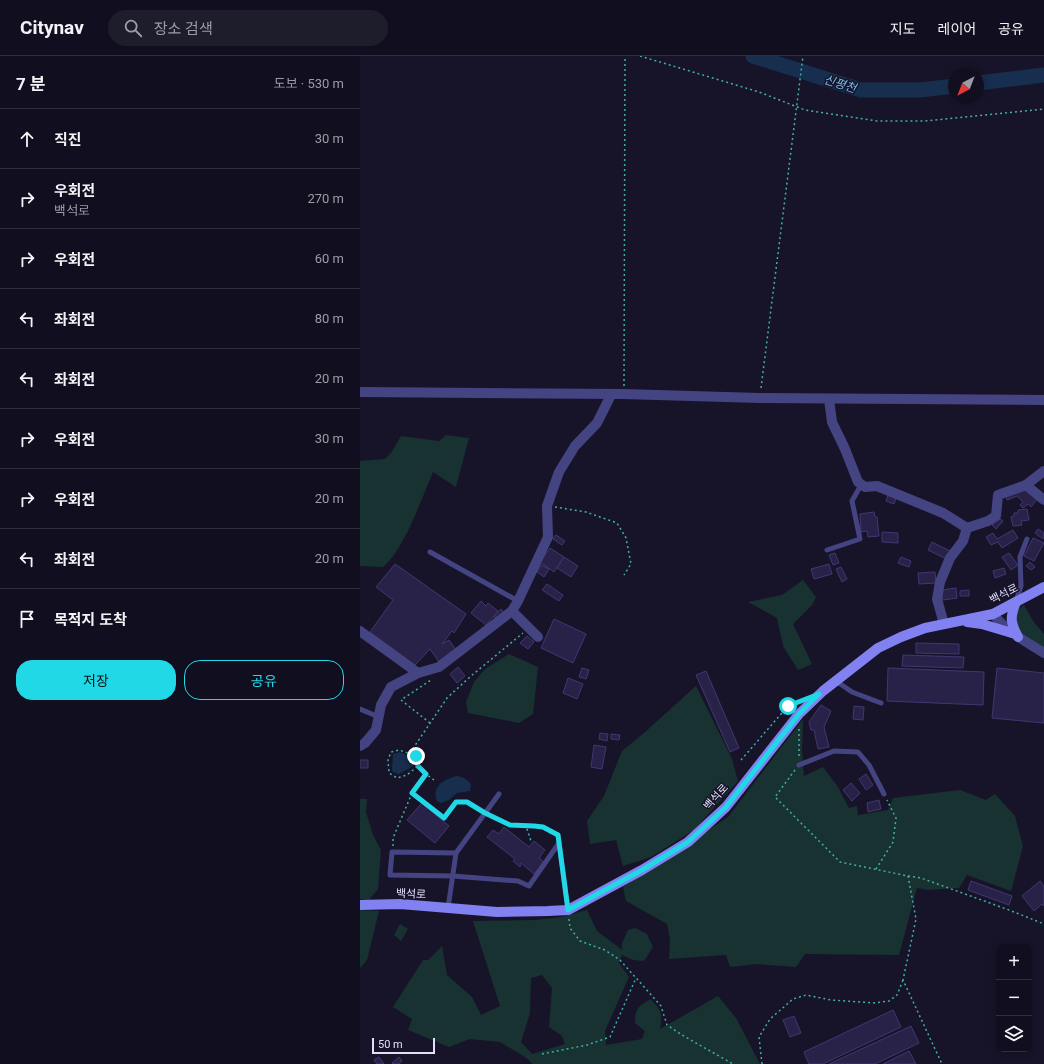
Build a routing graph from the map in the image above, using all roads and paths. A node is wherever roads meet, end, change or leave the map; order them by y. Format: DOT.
graph roads {
  1 [pos="625,56"];
  2 [pos="640,56"];
  3 [pos="803,56"];
  4 [pos="796,106"];
  5 [pos="1044,109"];
  6 [pos="360,392"];
  7 [pos="623,394"];
  8 [pos="611,395"];
  9 [pos="760,398"];
  10 [pos="829,399"];
  11 [pos="1044,400"];
  12 [pos="1044,472"];
  13 [pos="861,484"];
  14 [pos="1026,485"];
  15 [pos="1044,500"];
  16 [pos="547,506"];
  17 [pos="966,528"];
  18 [pos="1027,539"];
  19 [pos="827,550"];
  20 [pos="430,552"];
  21 [pos="624,575"];
  22 [pos="1044,587"];
  23 [pos="518,601"];
  24 [pos="1016,602"];
  25 [pos="512,611"];
  26 [pos="993,614"];
  27 [pos="959,621"];
  28 [pos="944,624"];
  29 [pos="519,628"];
  30 [pos="360,631"];
  31 [pos="1015,635"];
  32 [pos="538,637"];
  33 [pos="1044,653"];
  34 [pos="418,673"];
  35 [pos="435,677"];
  36 [pos="836,681"];
  37 [pos="801,701"];
  38 [pos="881,703"];
  39 [pos="360,709"];
  40 [pos="799,714"];
  41 [pos="379,717"];
  42 [pos="430,723"];
  43 [pos="360,746"];
  44 [pos="410,753"];
  45 [pos="741,760"];
  46 [pos="799,765"];
  47 [pos="418,766"];
  48 [pos="426,774"];
  49 [pos="434,780"];
  50 [pos="412,793"];
  51 [pos="499,794"];
  52 [pos="884,794"];
  53 [pos="485,813"];
  54 [pos="526,826"];
  55 [pos="558,835"];
  56 [pos="531,841"];
  57 [pos="559,843"];
  58 [pos="392,852"];
  59 [pos="456,853"];
  60 [pos="876,870"];
  61 [pos="453,876"];
  62 [pos="908,876"];
  63 [pos="360,905"];
  64 [pos="448,908"];
  65 [pos="568,910"];
  66 [pos="1044,924"];
  67 [pos="636,978"];
  68 [pos="902,980"];
  69 [pos="542,1054"];
  70 [pos="733,1064"];
  71 [pos="762,1064"];
  72 [pos="942,1064"];
  1 -- 7 [label="path"];
  2 -- 4 [label="path"];
  3 -- 4 [label="path"];
  4 -- 5 [label="path"];
  4 -- 9 [label="path"];
  6 -- 8 [label="street"];
  7 -- 8 [label="street"];
  7 -- 9 [label="street"];
  8 -- 16 [label="street"];
  9 -- 10 [label="street"];
  10 -- 11 [label="street"];
  10 -- 13 [label="street"];
  12 -- 14 [label="street"];
  13 -- 17 [label="street"];
  13 -- 19 [label="lane"];
  14 -- 15 [label="street"];
  14 -- 17 [label="street"];
  16 -- 21 [label="path"];
  16 -- 23 [label="street"];
  17 -- 28 [label="street"];
  18 -- 24 [label="lane"];
  20 -- 23 [label="lane"];
  22 -- 24 [label="street, 백석로"];
  23 -- 25 [label="street"];
  24 -- 26 [label="street, 백석로"];
  24 -- 31 [label="street"];
  25 -- 32 [label="street"];
  25 -- 34 [label="street"];
  26 -- 27 [label="street, 백석로"];
  26 -- 31 [label="street"];
  27 -- 28 [label="street, 백석로"];
  27 -- 31 [label="street"];
  28 -- 36 [label="street, 백석로"];
  29 -- 42 [label="path"];
  30 -- 34 [label="street"];
  31 -- 33 [label="street"];
  34 -- 41 [label="street"];
  35 -- 42 [label="path"];
  36 -- 38 [label="lane"];
  36 -- 40 [label="street, 백석로"];
  37 -- 45 [label="path"];
  39 -- 41 [label="lane"];
  40 -- 46 [label="path"];
  40 -- 65 [label="street, 백석로"];
  41 -- 43 [label="street"];
  42 -- 44 [label="path"];
  44 -- 47 [label="path"];
  44 -- 47 [label="path"];
  46 -- 52 [label="lane"];
  46 -- 60 [label="path"];
  47 -- 48 [label="path"];
  48 -- 49 [label="path"];
  48 -- 50 [label="path"];
  50 -- 53 [label="path"];
  50 -- 58 [label="path"];
  51 -- 53 [label="lane"];
  52 -- 60 [label="path"];
  53 -- 54 [label="path"];
  53 -- 59 [label="lane"];
  54 -- 55 [label="path"];
  54 -- 56 [label="path"];
  55 -- 57 [label="lane"];
  57 -- 61 [label="lane"];
  57 -- 65 [label="lane"];
  58 -- 59 [label="lane"];
  58 -- 61 [label="lane"];
  59 -- 61 [label="lane"];
  60 -- 62 [label="path"];
  61 -- 64 [label="lane"];
  62 -- 66 [label="path"];
  62 -- 68 [label="path"];
  63 -- 64 [label="street, 백석로"];
  64 -- 65 [label="street, 백석로"];
  65 -- 67 [label="path"];
  67 -- 69 [label="path"];
  67 -- 70 [label="path"];
  68 -- 71 [label="path"];
  68 -- 72 [label="path"];
}
